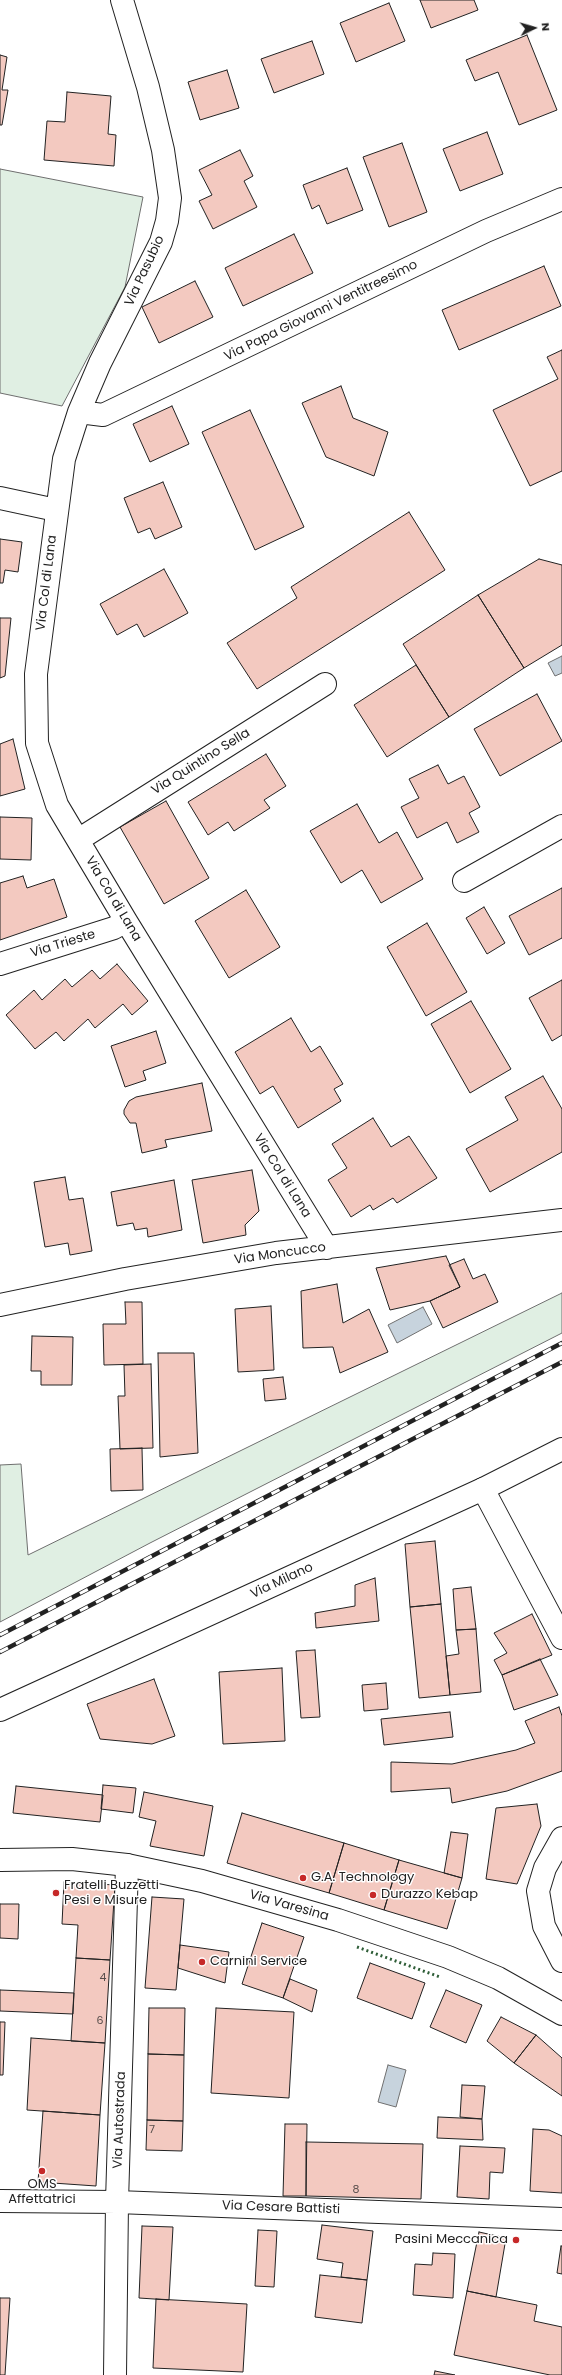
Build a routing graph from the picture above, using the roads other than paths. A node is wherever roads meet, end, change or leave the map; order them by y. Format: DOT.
graph roads {
  1 [pos="122,0"];
  2 [pos="562,199"];
  3 [pos="79,412"];
  4 [pos="0,498"];
  5 [pos="56,510"];
  6 [pos="325,684"];
  7 [pos="562,826"];
  8 [pos="78,840"];
  9 [pos="464,880"];
  10 [pos="126,921"];
  11 [pos="0,964"];
  12 [pos="562,1220"];
  13 [pos="327,1248"];
  14 [pos="0,1305"];
  15 [pos="562,1448"];
  16 [pos="483,1489"];
  17 [pos="562,1638"];
  18 [pos="0,1710"];
  19 [pos="562,1838"];
  20 [pos="0,1860"];
  21 [pos="127,1865"];
  22 [pos="562,1960"];
  23 [pos="562,2014"];
  24 [pos="0,2201"];
  25 [pos="117,2202"];
  26 [pos="562,2219"];
  27 [pos="115,2375"];
  1 -- 3 [label="street, Via Pasubio"];
  2 -- 3 [label="street, Via Papa Giovanni Ventitreesimo"];
  3 -- 5 [label="street, Via Pasubio"];
  4 -- 5 [label="street"];
  5 -- 8 [label="street, Via Col di Lana"];
  6 -- 8 [label="street, Via Quintino Sella"];
  7 -- 9 [label="street"];
  8 -- 10 [label="street, Via Col di Lana"];
  10 -- 11 [label="street, Via Trieste"];
  10 -- 13 [label="street, Via Col di Lana"];
  12 -- 13 [label="street, Via Moncucco"];
  13 -- 14 [label="street, Via Moncucco"];
  15 -- 16 [label="street, Via Milano"];
  16 -- 17 [label="street"];
  16 -- 18 [label="street, Via Milano"];
  19 -- 22 [label="street"];
  20 -- 21 [label="street, Via Varesina"];
  21 -- 23 [label="street, Via Varesina"];
  21 -- 25 [label="street, Via Autostrada"];
  24 -- 25 [label="street, Via Cesare Battisti"];
  25 -- 26 [label="street, Via Cesare Battisti"];
  25 -- 27 [label="street, Via Autostrada"];
}
